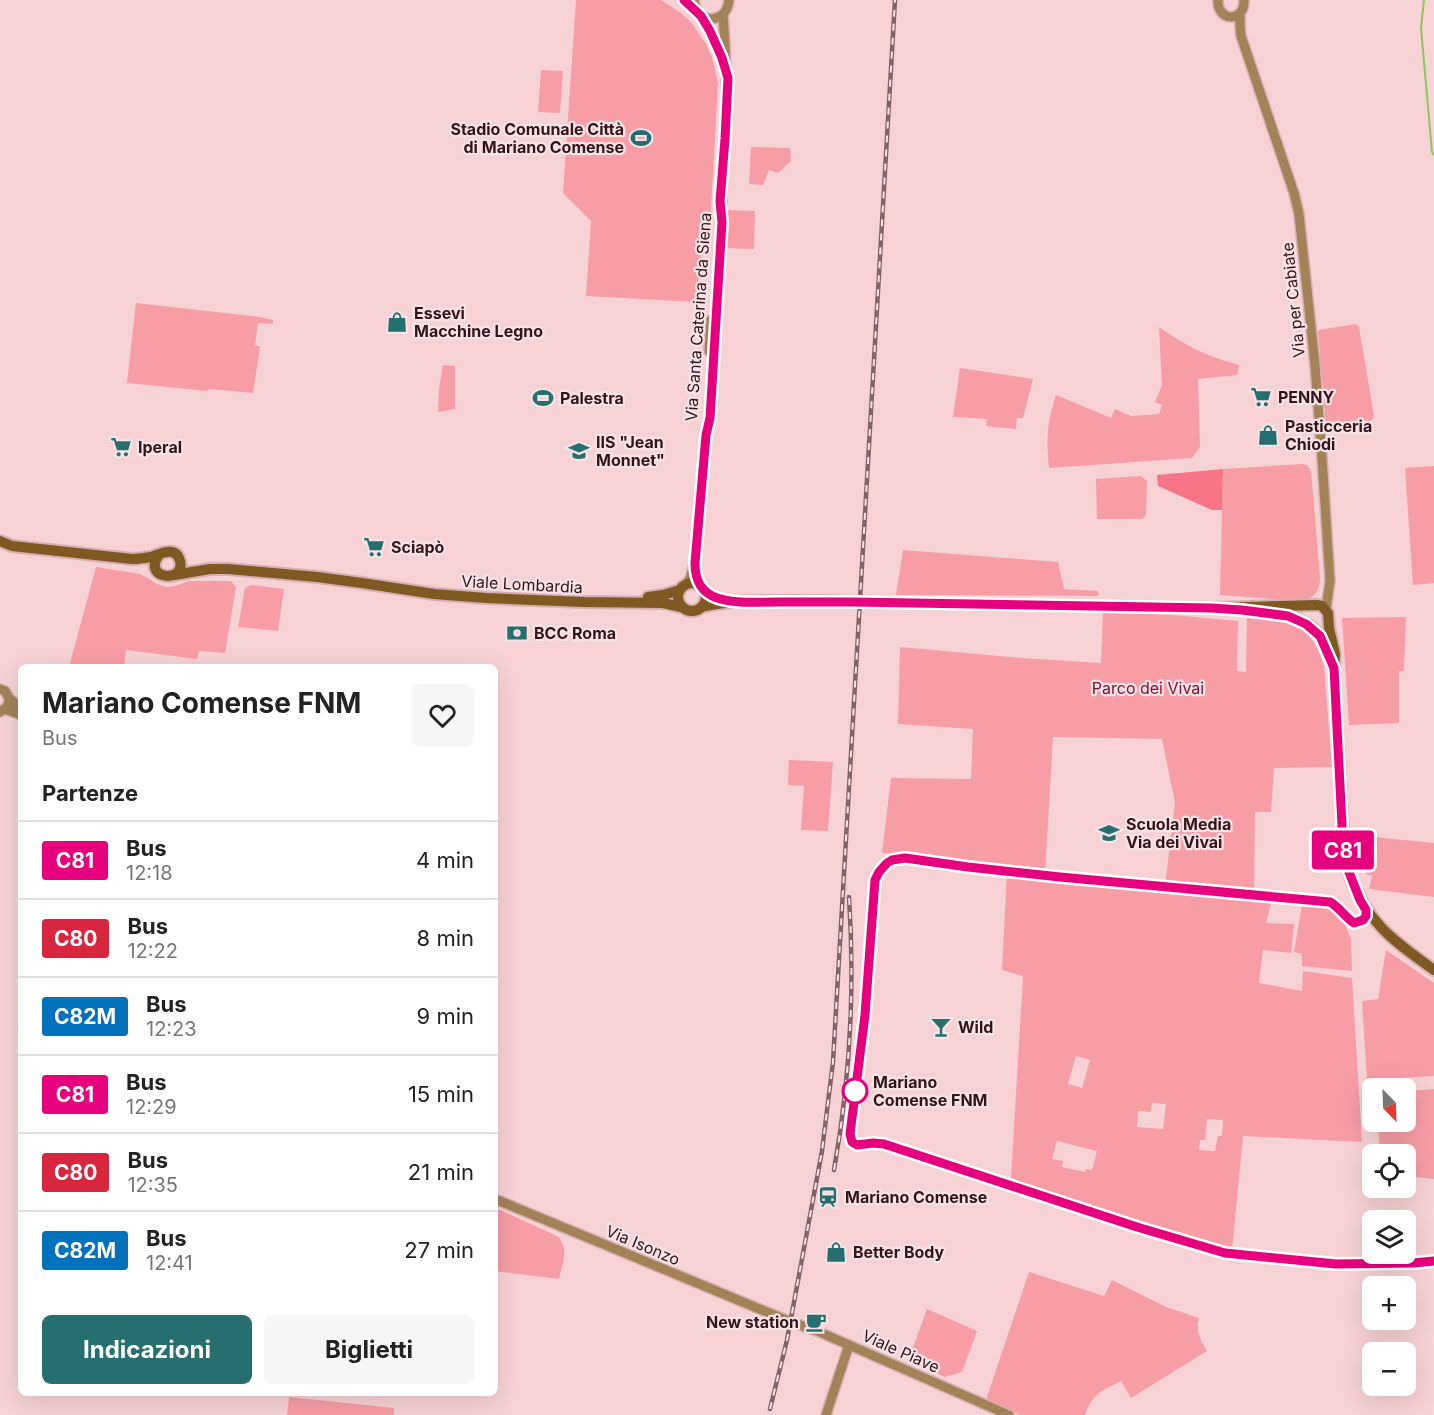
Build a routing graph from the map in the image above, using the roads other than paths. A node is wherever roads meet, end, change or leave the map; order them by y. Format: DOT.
graph roads {
  1 [pos="684,0"];
  2 [pos="694,0"];
  3 [pos="729,0"];
  4 [pos="1218,0"];
  5 [pos="1244,0"];
  6 [pos="1240,13"];
  7 [pos="700,14"];
  8 [pos="723,14"];
  9 [pos="1229,17"];
  10 [pos="1241,36"];
  11 [pos="728,78"];
  12 [pos="0,541"];
  13 [pos="12,546"];
  14 [pos="0,547"];
  15 [pos="159,555"];
  16 [pos="132,559"];
  17 [pos="180,560"];
  18 [pos="695,563"];
  19 [pos="210,569"];
  20 [pos="156,570"];
  21 [pos="1328,571"];
  22 [pos="174,575"];
  23 [pos="362,582"];
  24 [pos="683,587"];
  25 [pos="702,588"];
  26 [pos="738,602"];
  27 [pos="1312,606"];
  28 [pos="681,607"];
  29 [pos="702,607"];
  30 [pos="1211,608"];
  31 [pos="1326,609"];
  32 [pos="1329,622"];
  33 [pos="1310,626"];
  34 [pos="1334,668"];
  35 [pos="0,688"];
  36 [pos="9,698"];
  37 [pos="18,706"];
  38 [pos="2,711"];
  39 [pos="18,714"];
  40 [pos="1343,832"];
  41 [pos="1434,965"];
  42 [pos="1434,970"];
  43 [pos="498,1200"];
  44 [pos="780,1318"];
  45 [pos="849,1345"];
  46 [pos="826,1415"];
  47 [pos="1009,1415"];
  1 -- 7 [label="street"];
  2 -- 7 [label="street"];
  3 -- 8 [label="street"];
  4 -- 9 [label="street, Via per Cabiate"];
  5 -- 6 [label="street, Via per Cabiate"];
  6 -- 9 [label="street"];
  6 -- 10 [label="street, Via per Cabiate"];
  7 -- 8 [label="street"];
  7 -- 11 [label="street, Via Santa Caterina da Siena"];
  8 -- 11 [label="street, Via Santa Caterina da Siena"];
  9 -- 10 [label="street, Via per Cabiate"];
  10 -- 21 [label="street, Via per Cabiate"];
  11 -- 18 [label="street, Via Santa Caterina da Siena"];
  12 -- 13 [label="main road"];
  13 -- 14 [label="main road"];
  13 -- 16 [label="main road"];
  15 -- 16 [label="main road"];
  15 -- 17 [label="main road"];
  15 -- 20 [label="main road"];
  16 -- 20 [label="main road"];
  17 -- 19 [label="main road"];
  17 -- 22 [label="main road"];
  18 -- 24 [label="street, Via Santa Caterina da Siena"];
  18 -- 25 [label="street, Via Santa Caterina da Siena"];
  19 -- 22 [label="main road"];
  19 -- 23 [label="main road, Viale Lombardia"];
  20 -- 22 [label="main road"];
  21 -- 27 [label="street"];
  21 -- 31 [label="street, Via per Cabiate"];
  23 -- 24 [label="main road, Viale Lombardia"];
  23 -- 28 [label="main road, Viale Lombardia"];
  24 -- 25 [label="main road"];
  24 -- 28 [label="main road"];
  25 -- 26 [label="main road"];
  25 -- 29 [label="main road"];
  26 -- 29 [label="main road"];
  26 -- 30 [label="main road, bridge"];
  27 -- 30 [label="main road"];
  27 -- 31 [label="main road"];
  27 -- 33 [label="main road"];
  28 -- 29 [label="main road"];
  30 -- 33 [label="main road"];
  31 -- 32 [label="main road"];
  32 -- 33 [label="main road"];
  32 -- 34 [label="main road"];
  33 -- 34 [label="main road"];
  34 -- 40 [label="main road"];
  35 -- 36 [label="street"];
  36 -- 37 [label="street"];
  36 -- 38 [label="street"];
  38 -- 39 [label="street"];
  40 -- 41 [label="main road"];
  40 -- 42 [label="main road"];
  43 -- 44 [label="street, Via Isonzo"];
  44 -- 45 [label="street, Viale Piave"];
  45 -- 46 [label="street"];
  45 -- 47 [label="street, Viale Piave"];
}
